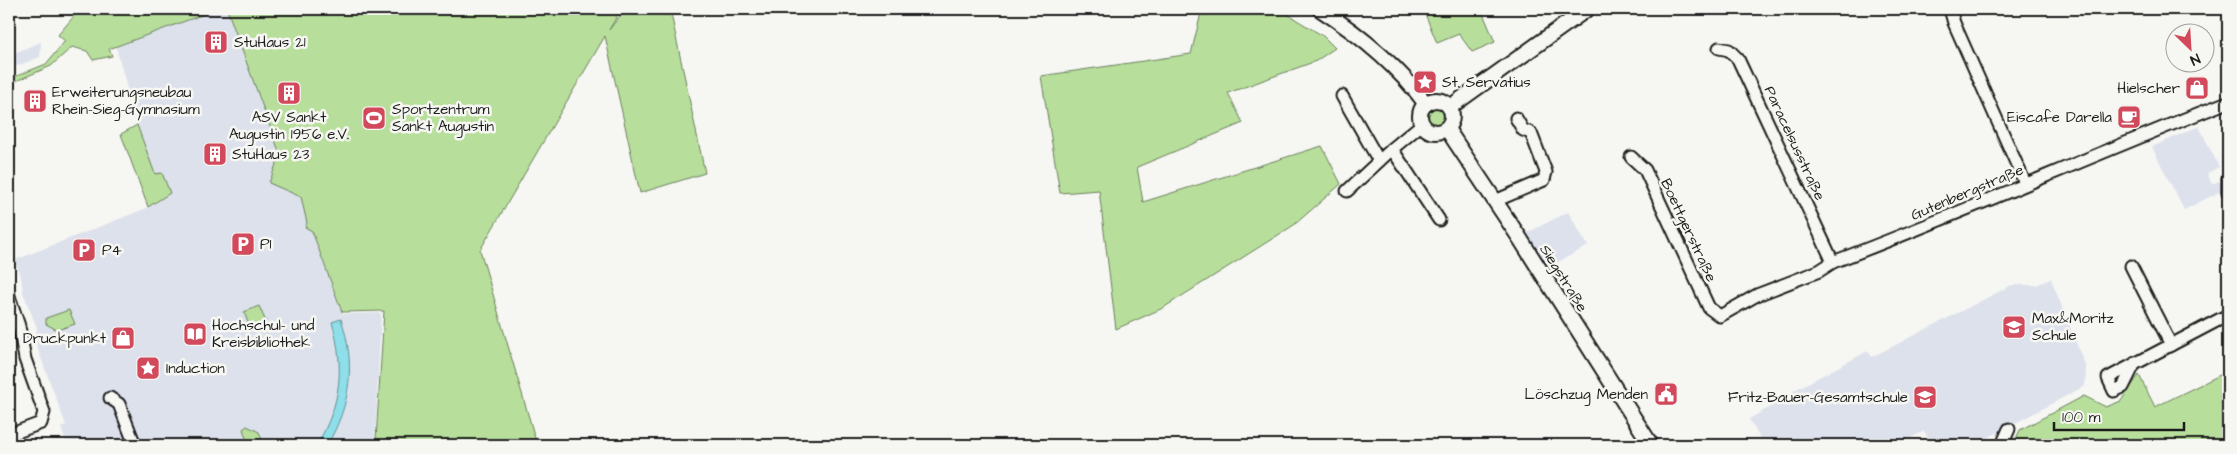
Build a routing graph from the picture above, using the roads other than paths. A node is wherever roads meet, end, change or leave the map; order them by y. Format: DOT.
graph roads {
  1 [pos="1320,9"];
  2 [pos="1587,9"];
  3 [pos="1950,9"];
  4 [pos="1719,48"];
  5 [pos="1342,96"];
  6 [pos="2228,102"];
  7 [pos="1426,104"];
  8 [pos="1450,107"];
  9 [pos="1516,118"];
  10 [pos="1422,124"];
  11 [pos="1447,129"];
  12 [pos="1392,149"];
  13 [pos="1631,157"];
  14 [pos="1379,161"];
  15 [pos="2228,178"];
  16 [pos="2025,183"];
  17 [pos="1347,191"];
  18 [pos="2228,192"];
  19 [pos="1495,202"];
  20 [pos="1439,220"];
  21 [pos="1833,262"];
  22 [pos="2131,266"];
  23 [pos="9,296"];
  24 [pos="1720,316"];
  25 [pos="2228,316"];
  26 [pos="2171,345"];
  27 [pos="2135,363"];
  28 [pos="110,398"];
  29 [pos="2009,429"];
  30 [pos="9,435"];
  31 [pos="135,445"];
  32 [pos="1651,445"];
  33 [pos="2002,445"];
  1 -- 7 [label="main road"];
  2 -- 8 [label="main road"];
  3 -- 16 [label="street"];
  4 -- 21 [label="street, Paracelsusstraße"];
  5 -- 14 [label="street"];
  6 -- 16 [label="street, Gutenbergstraße"];
  7 -- 8 [label="main road"];
  7 -- 10 [label="main road"];
  8 -- 11 [label="main road"];
  9 -- 19 [label="street"];
  10 -- 11 [label="main road"];
  10 -- 12 [label="street"];
  11 -- 19 [label="main road, Siegstraße"];
  12 -- 14 [label="street"];
  12 -- 20 [label="street"];
  13 -- 24 [label="street, Boettgerstraße"];
  14 -- 17 [label="street"];
  15 -- 18 [label="street"];
  16 -- 21 [label="street, Gutenbergstraße"];
  19 -- 32 [label="main road, Siegstraße"];
  21 -- 24 [label="street, Gutenbergstraße"];
  22 -- 26 [label="street"];
  23 -- 30 [label="street"];
  25 -- 26 [label="street"];
  26 -- 27 [label="street"];
  28 -- 31 [label="street"];
  29 -- 33 [label="street"];
}
